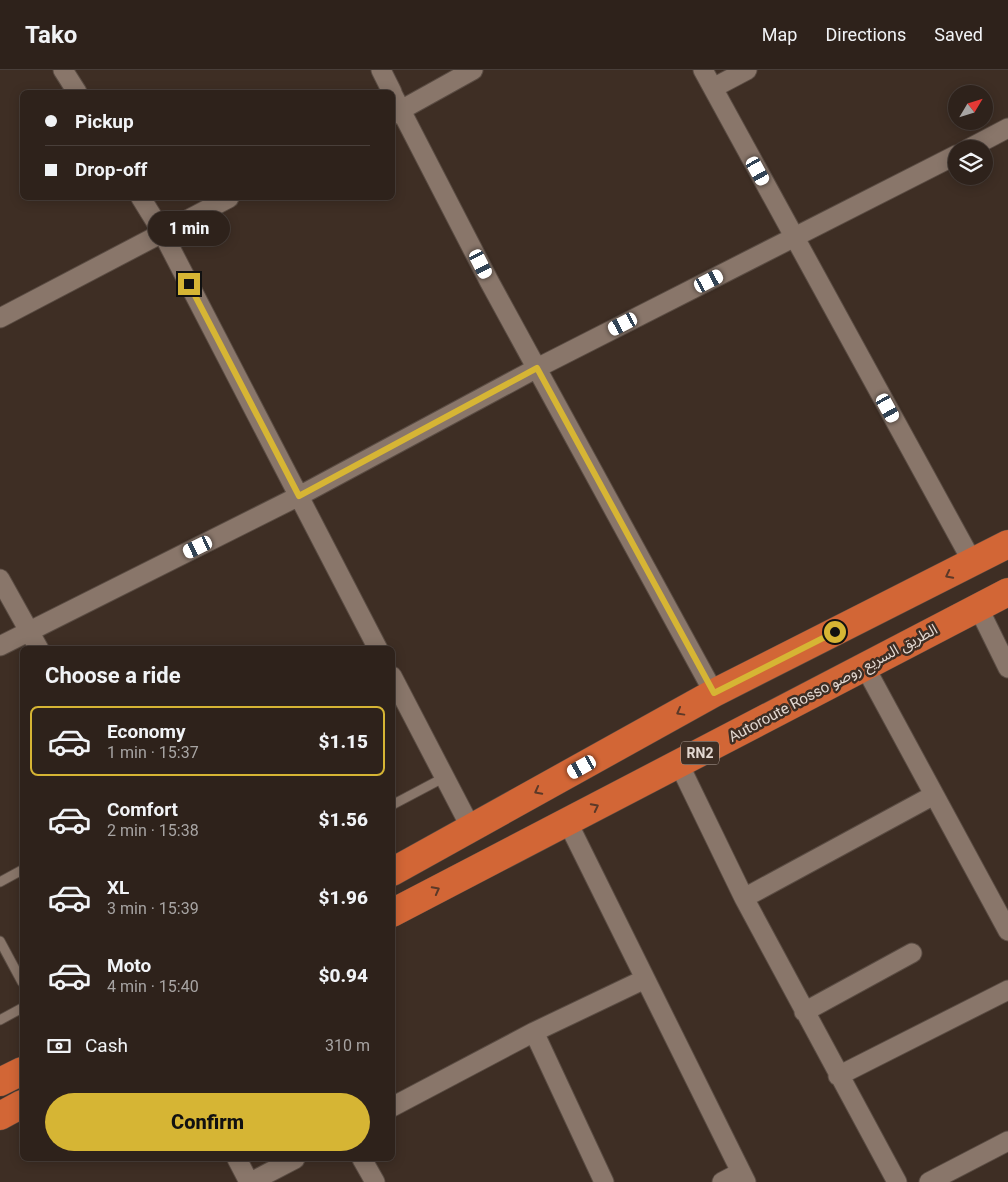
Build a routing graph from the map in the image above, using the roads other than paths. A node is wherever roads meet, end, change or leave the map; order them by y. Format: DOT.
graph roads {
  1 [pos="63,70"];
  2 [pos="381,70"];
  3 [pos="473,70"];
  4 [pos="703,70"];
  5 [pos="747,70"];
  6 [pos="713,88"];
  7 [pos="76,90"];
  8 [pos="391,90"];
  9 [pos="397,112"];
  10 [pos="1008,128"];
  11 [pos="985,140"];
  12 [pos="948,159"];
  13 [pos="142,200"];
  14 [pos="225,200"];
  15 [pos="162,232"];
  16 [pos="795,237"];
  17 [pos="0,318"];
  18 [pos="537,368"];
  19 [pos="299,496"];
  20 [pos="1008,544"];
  21 [pos="973,563"];
  22 [pos="0,579"];
  23 [pos="1008,592"];
  24 [pos="978,607"];
  25 [pos="29,631"];
  26 [pos="0,646"];
  27 [pos="37,646"];
  28 [pos="376,646"];
  29 [pos="865,667"];
  30 [pos="1008,668"];
  31 [pos="395,682"];
  32 [pos="714,693"];
  33 [pos="679,764"];
  34 [pos="445,777"];
  35 [pos="934,795"];
  36 [pos="395,803"];
  37 [pos="567,821"];
  38 [pos="471,828"];
  39 [pos="395,870"];
  40 [pos="20,871"];
  41 [pos="0,882"];
  42 [pos="744,898"];
  43 [pos="395,911"];
  44 [pos="1008,931"];
  45 [pos="0,941"];
  46 [pos="912,953"];
  47 [pos="20,978"];
  48 [pos="645,980"];
  49 [pos="1008,990"];
  50 [pos="20,1009"];
  51 [pos="804,1012"];
  52 [pos="0,1020"];
  53 [pos="534,1032"];
  54 [pos="20,1072"];
  55 [pos="838,1076"];
  56 [pos="0,1082"];
  57 [pos="20,1105"];
  58 [pos="395,1105"];
  59 [pos="0,1116"];
  60 [pos="1008,1141"];
  61 [pos="238,1161"];
  62 [pos="291,1161"];
  63 [pos="363,1161"];
  64 [pos="744,1177"];
  65 [pos="250,1182"];
  66 [pos="375,1182"];
  67 [pos="604,1182"];
  68 [pos="722,1182"];
  69 [pos="897,1182"];
  70 [pos="929,1182"];
  1 -- 7 [label="street"];
  2 -- 8 [label="street"];
  3 -- 9 [label="street"];
  4 -- 6 [label="street"];
  5 -- 6 [label="street"];
  6 -- 16 [label="street"];
  9 -- 18 [label="street"];
  10 -- 11 [label="street"];
  12 -- 16 [label="street"];
  13 -- 15 [label="street"];
  14 -- 15 [label="street"];
  15 -- 17 [label="street"];
  15 -- 19 [label="street"];
  16 -- 18 [label="street"];
  16 -- 21 [label="street"];
  18 -- 19 [label="street"];
  18 -- 32 [label="street"];
  19 -- 25 [label="street"];
  19 -- 28 [label="street"];
  20 -- 21 [label="highway"];
  21 -- 32 [label="highway, one-way"];
  22 -- 25 [label="street"];
  23 -- 24 [label="highway, Autoroute Rosso الطريق السريع روصو / RN2"];
  24 -- 29 [label="highway, Autoroute Rosso الطريق السريع روصو / RN2"];
  24 -- 30 [label="street"];
  25 -- 26 [label="street"];
  25 -- 27 [label="street"];
  29 -- 33 [label="highway, Autoroute Rosso الطريق السريع روصو / RN2"];
  29 -- 35 [label="street"];
  31 -- 34 [label="street"];
  32 -- 38 [label="highway, one-way"];
  37 -- 33 [label="highway, Autoroute Rosso الطريق السريع روصو / RN2, one-way"];
  33 -- 42 [label="street"];
  34 -- 36 [label="lane"];
  34 -- 38 [label="street"];
  35 -- 42 [label="street"];
  35 -- 44 [label="street"];
  43 -- 37 [label="highway, Autoroute Rosso الطريق السريع روصو / RN2, one-way"];
  37 -- 48 [label="street"];
  38 -- 39 [label="highway"];
  40 -- 41 [label="lane"];
  42 -- 51 [label="street"];
  45 -- 47 [label="lane"];
  46 -- 51 [label="street"];
  48 -- 53 [label="street"];
  48 -- 64 [label="street"];
  49 -- 55 [label="street"];
  50 -- 52 [label="lane"];
  51 -- 55 [label="street"];
  53 -- 58 [label="street"];
  53 -- 67 [label="street"];
  54 -- 56 [label="highway"];
  55 -- 69 [label="street"];
  57 -- 59 [label="highway"];
  60 -- 70 [label="street"];
  61 -- 65 [label="street"];
  62 -- 65 [label="street"];
  63 -- 66 [label="street"];
  64 -- 68 [label="street"];
}
